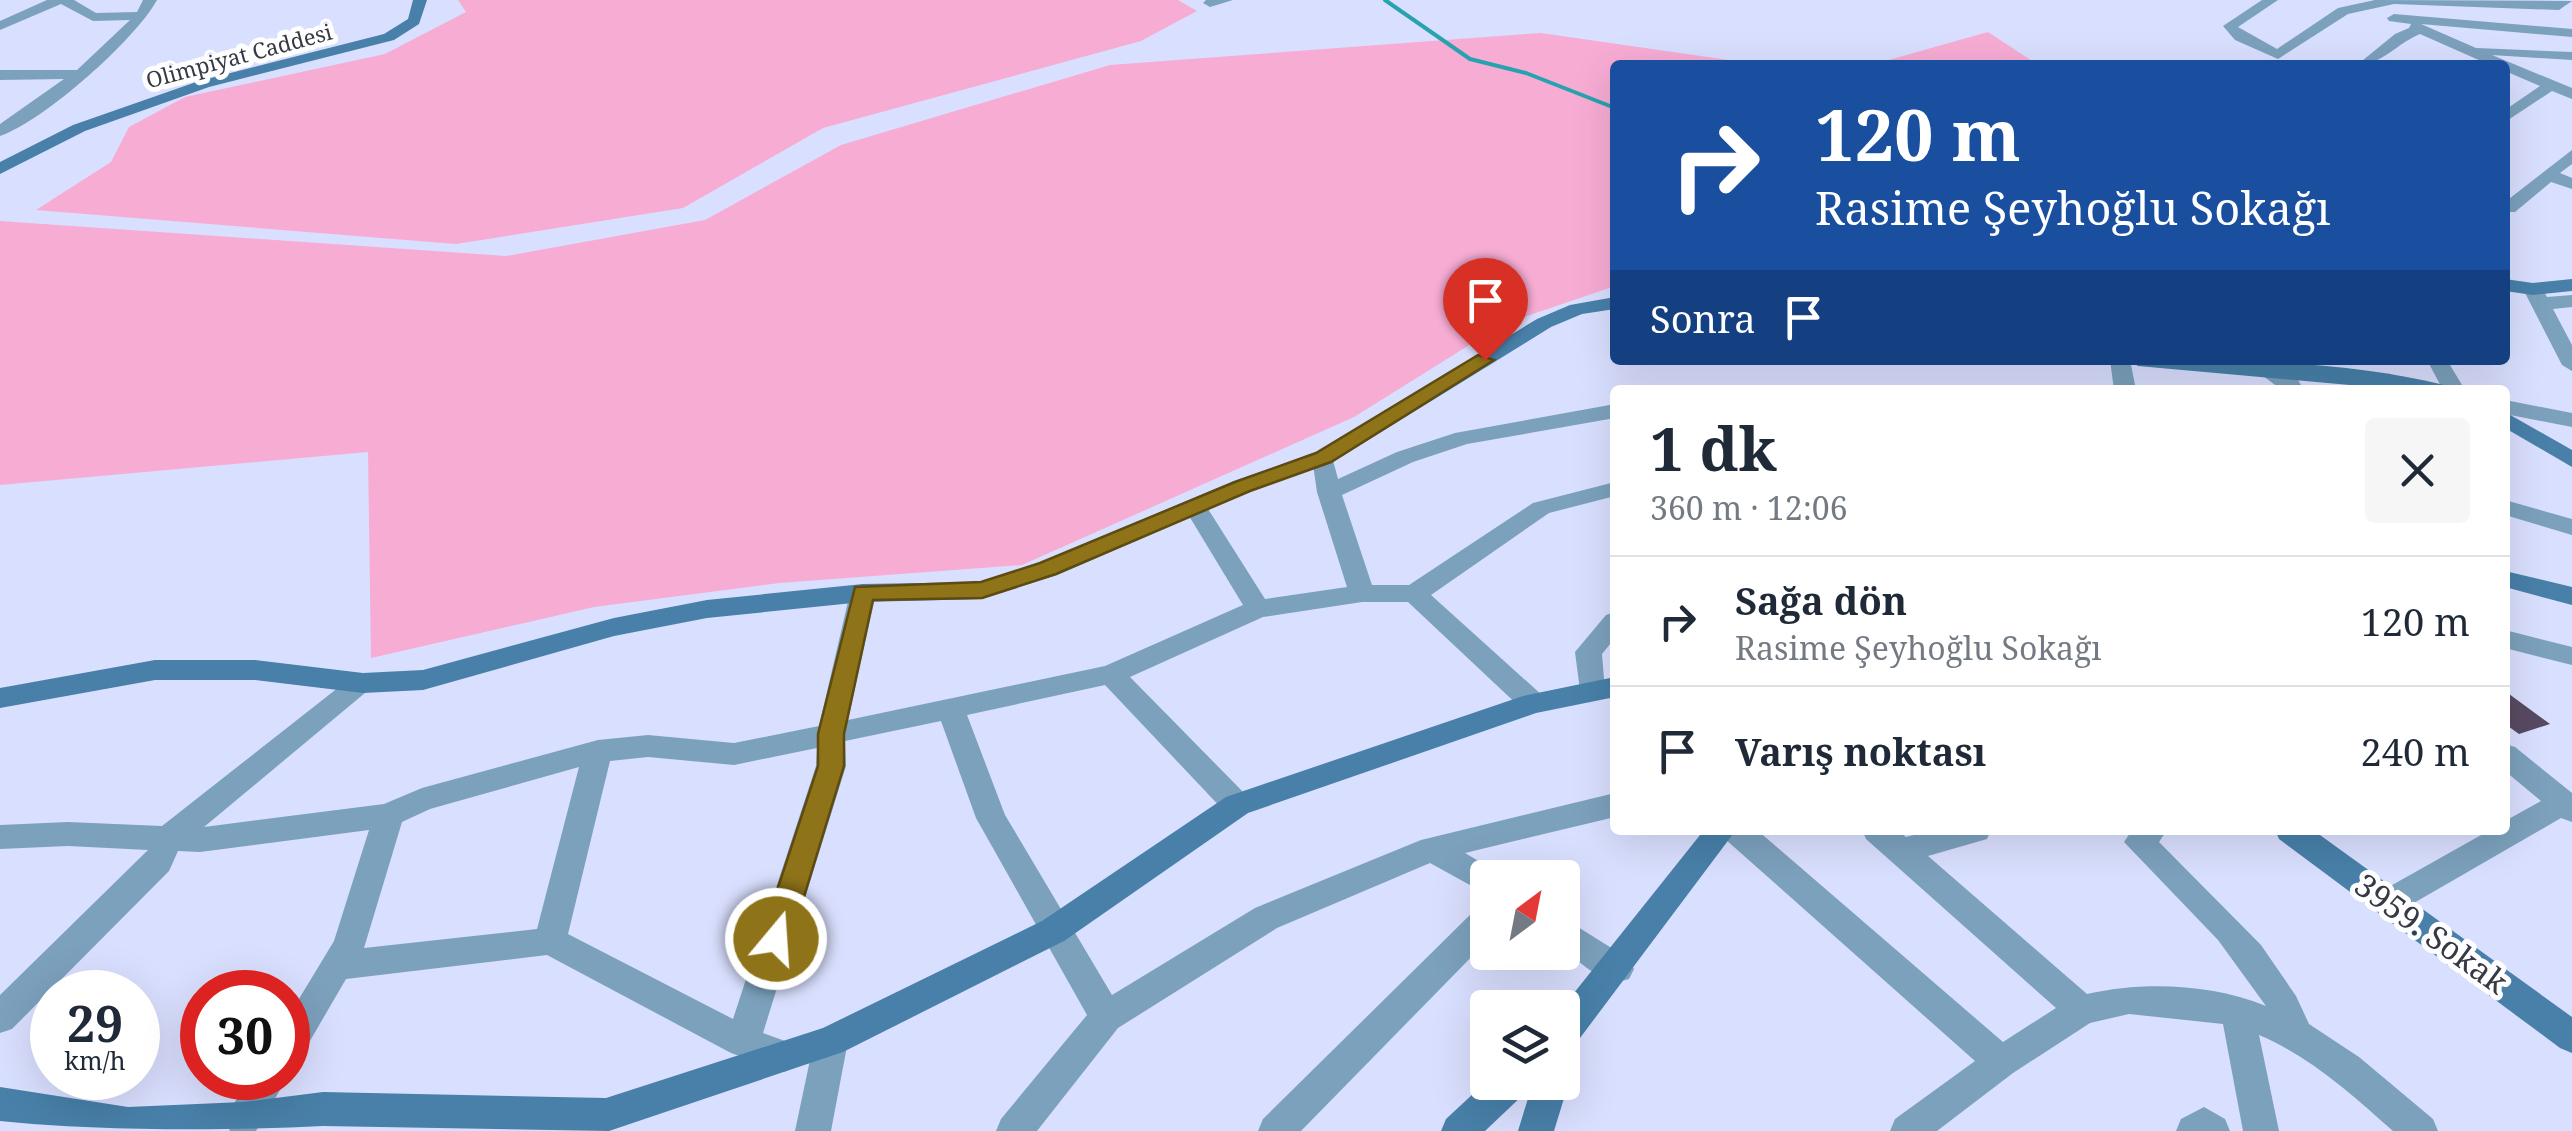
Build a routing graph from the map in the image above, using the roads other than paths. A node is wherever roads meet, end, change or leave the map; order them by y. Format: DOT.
graph roads {
  1 [pos="19,0"];
  2 [pos="61,0"];
  3 [pos="150,0"];
  4 [pos="410,0"];
  5 [pos="420,0"];
  6 [pos="2271,0"];
  7 [pos="2345,0"];
  8 [pos="2393,0"];
  9 [pos="2566,0"];
  10 [pos="2362,6"];
  11 [pos="0,8"];
  12 [pos="142,16"];
  13 [pos="2394,18"];
  14 [pos="0,26"];
  15 [pos="406,28"];
  16 [pos="2420,29"];
  17 [pos="2572,33"];
  18 [pos="374,36"];
  19 [pos="2469,52"];
  20 [pos="2572,56"];
  21 [pos="2370,60"];
  22 [pos="2462,60"];
  23 [pos="2489,60"];
  24 [pos="2510,68"];
  25 [pos="79,74"];
  26 [pos="2,76"];
  27 [pos="2572,79"];
  28 [pos="2543,82"];
  29 [pos="2572,94"];
  30 [pos="2510,113"];
  31 [pos="0,131"];
  32 [pos="2572,155"];
  33 [pos="0,160"];
  34 [pos="0,169"];
  35 [pos="2548,175"];
  36 [pos="2572,184"];
  37 [pos="2510,208"];
  38 [pos="2572,285"];
  39 [pos="2510,287"];
  40 [pos="2537,296"];
  41 [pos="2572,301"];
  42 [pos="1610,304"];
  43 [pos="2193,365"];
  44 [pos="2572,366"];
  45 [pos="2270,372"];
  46 [pos="2290,385"];
  47 [pos="2412,385"];
  48 [pos="2510,408"];
  49 [pos="1610,412"];
  50 [pos="2572,420"];
  51 [pos="2510,422"];
  52 [pos="1324,458"];
  53 [pos="2572,460"];
  54 [pos="1610,490"];
  55 [pos="1329,492"];
  56 [pos="1194,506"];
  57 [pos="2510,508"];
  58 [pos="2572,527"];
  59 [pos="2510,580"];
  60 [pos="863,592"];
  61 [pos="1362,593"];
  62 [pos="1414,594"];
  63 [pos="2572,596"];
  64 [pos="1258,609"];
  65 [pos="1610,627"];
  66 [pos="2510,641"];
  67 [pos="2572,656"];
  68 [pos="1112,674"];
  69 [pos="363,683"];
  70 [pos="1603,689"];
  71 [pos="0,698"];
  72 [pos="1534,703"];
  73 [pos="950,706"];
  74 [pos="831,734"];
  75 [pos="598,751"];
  76 [pos="2510,758"];
  77 [pos="1237,805"];
  78 [pos="2568,806"];
  79 [pos="1610,807"];
  80 [pos="389,814"];
  81 [pos="1716,835"];
  82 [pos="1742,835"];
  83 [pos="1883,835"];
  84 [pos="1959,835"];
  85 [pos="2147,835"];
  86 [pos="2297,835"];
  87 [pos="0,836"];
  88 [pos="168,838"];
  89 [pos="1432,849"];
  90 [pos="1902,852"];
  91 [pos="1470,871"];
  92 [pos="2389,902"];
  93 [pos="1053,932"];
  94 [pos="1470,936"];
  95 [pos="550,941"];
  96 [pos="1580,943"];
  97 [pos="336,966"];
  98 [pos="1617,968"];
  99 [pos="310,1009"];
  100 [pos="2082,1010"];
  101 [pos="2237,1010"];
  102 [pos="1580,1016"];
  103 [pos="1106,1017"];
  104 [pos="0,1018"];
  105 [pos="2297,1035"];
  106 [pos="2572,1037"];
  107 [pos="831,1041"];
  108 [pos="742,1042"];
  109 [pos="784,1056"];
  110 [pos="2001,1062"];
  111 [pos="255,1100"];
  112 [pos="1492,1100"];
  113 [pos="1545,1100"];
  114 [pos="0,1104"];
  115 [pos="243,1120"];
  116 [pos="317,1120"];
  117 [pos="46,1122"];
  118 [pos="602,1123"];
  119 [pos="813,1131"];
  120 [pos="1014,1131"];
  121 [pos="1276,1131"];
  122 [pos="1459,1131"];
  123 [pos="1536,1131"];
  124 [pos="1908,1131"];
  125 [pos="2194,1131"];
  126 [pos="2212,1131"];
  127 [pos="2261,1131"];
  128 [pos="2420,1131"];
  1 -- 11 [label="street"];
  2 -- 12 [label="street"];
  2 -- 14 [label="street"];
  3 -- 12 [label="street"];
  4 -- 18 [label="street, Olimpiyat Caddesi"];
  5 -- 15 [label="street"];
  6 -- 10 [label="street"];
  7 -- 10 [label="street"];
  8 -- 9 [label="street"];
  8 -- 10 [label="street"];
  10 -- 13 [label="street"];
  12 -- 25 [label="street"];
  13 -- 16 [label="street"];
  13 -- 17 [label="street"];
  15 -- 18 [label="street"];
  15 -- 34 [label="street, Olimpiyat Caddesi"];
  16 -- 19 [label="street"];
  16 -- 21 [label="street"];
  18 -- 33 [label="street, Olimpiyat Caddesi"];
  19 -- 20 [label="street"];
  19 -- 22 [label="street"];
  19 -- 23 [label="street"];
  24 -- 28 [label="street"];
  25 -- 26 [label="street"];
  25 -- 31 [label="street"];
  27 -- 28 [label="street"];
  28 -- 29 [label="street"];
  28 -- 30 [label="street"];
  32 -- 35 [label="street"];
  35 -- 36 [label="street"];
  35 -- 37 [label="street"];
  38 -- 40 [label="street"];
  39 -- 40 [label="street"];
  40 -- 41 [label="street"];
  40 -- 44 [label="street"];
  42 -- 52 [label="street"];
  43 -- 45 [label="street"];
  45 -- 46 [label="street"];
  45 -- 47 [label="street"];
  48 -- 50 [label="street"];
  49 -- 55 [label="street"];
  51 -- 53 [label="street"];
  52 -- 55 [label="street"];
  52 -- 56 [label="street"];
  54 -- 62 [label="street"];
  55 -- 61 [label="street"];
  56 -- 60 [label="street"];
  56 -- 64 [label="street"];
  57 -- 58 [label="street"];
  59 -- 63 [label="street"];
  60 -- 69 [label="street"];
  60 -- 74 [label="street"];
  61 -- 62 [label="street"];
  61 -- 64 [label="street"];
  62 -- 72 [label="street"];
  64 -- 68 [label="street"];
  65 -- 70 [label="street"];
  66 -- 67 [label="street"];
  68 -- 73 [label="street"];
  68 -- 77 [label="street"];
  69 -- 71 [label="street"];
  69 -- 88 [label="street"];
  70 -- 72 [label="street"];
  72 -- 77 [label="street"];
  73 -- 74 [label="street"];
  73 -- 93 [label="street"];
  74 -- 75 [label="street"];
  74 -- 108 [label="street"];
  75 -- 80 [label="street"];
  75 -- 95 [label="street"];
  76 -- 78 [label="street"];
  77 -- 93 [label="street"];
  78 -- 92 [label="street"];
  79 -- 89 [label="street"];
  80 -- 88 [label="street"];
  80 -- 97 [label="street"];
  81 -- 98 [label="street"];
  82 -- 110 [label="street"];
  83 -- 90 [label="street"];
  84 -- 90 [label="street"];
  85 -- 105 [label="street"];
  86 -- 92 [label="street, 3959. Sokak"];
  87 -- 88 [label="street"];
  88 -- 104 [label="street"];
  89 -- 91 [label="street"];
  89 -- 103 [label="street"];
  90 -- 100 [label="street"];
  92 -- 106 [label="street, 3959. Sokak"];
  93 -- 103 [label="street"];
  93 -- 107 [label="street"];
  94 -- 121 [label="street"];
  95 -- 97 [label="street"];
  95 -- 108 [label="street"];
  96 -- 98 [label="street"];
  97 -- 99 [label="street"];
  98 -- 102 [label="street"];
  100 -- 101 [label="street"];
  100 -- 110 [label="street"];
  101 -- 105 [label="street"];
  101 -- 127 [label="street"];
  103 -- 120 [label="street"];
  105 -- 128 [label="street"];
  107 -- 109 [label="street"];
  107 -- 119 [label="street"];
  108 -- 109 [label="street"];
  109 -- 118 [label="street"];
  110 -- 124 [label="street"];
  111 -- 115 [label="street"];
  112 -- 122 [label="street"];
  113 -- 123 [label="street"];
  114 -- 117 [label="street"];
  115 -- 116 [label="street"];
  115 -- 117 [label="street"];
  116 -- 118 [label="street"];
  125 -- 126 [label="street"];
}
